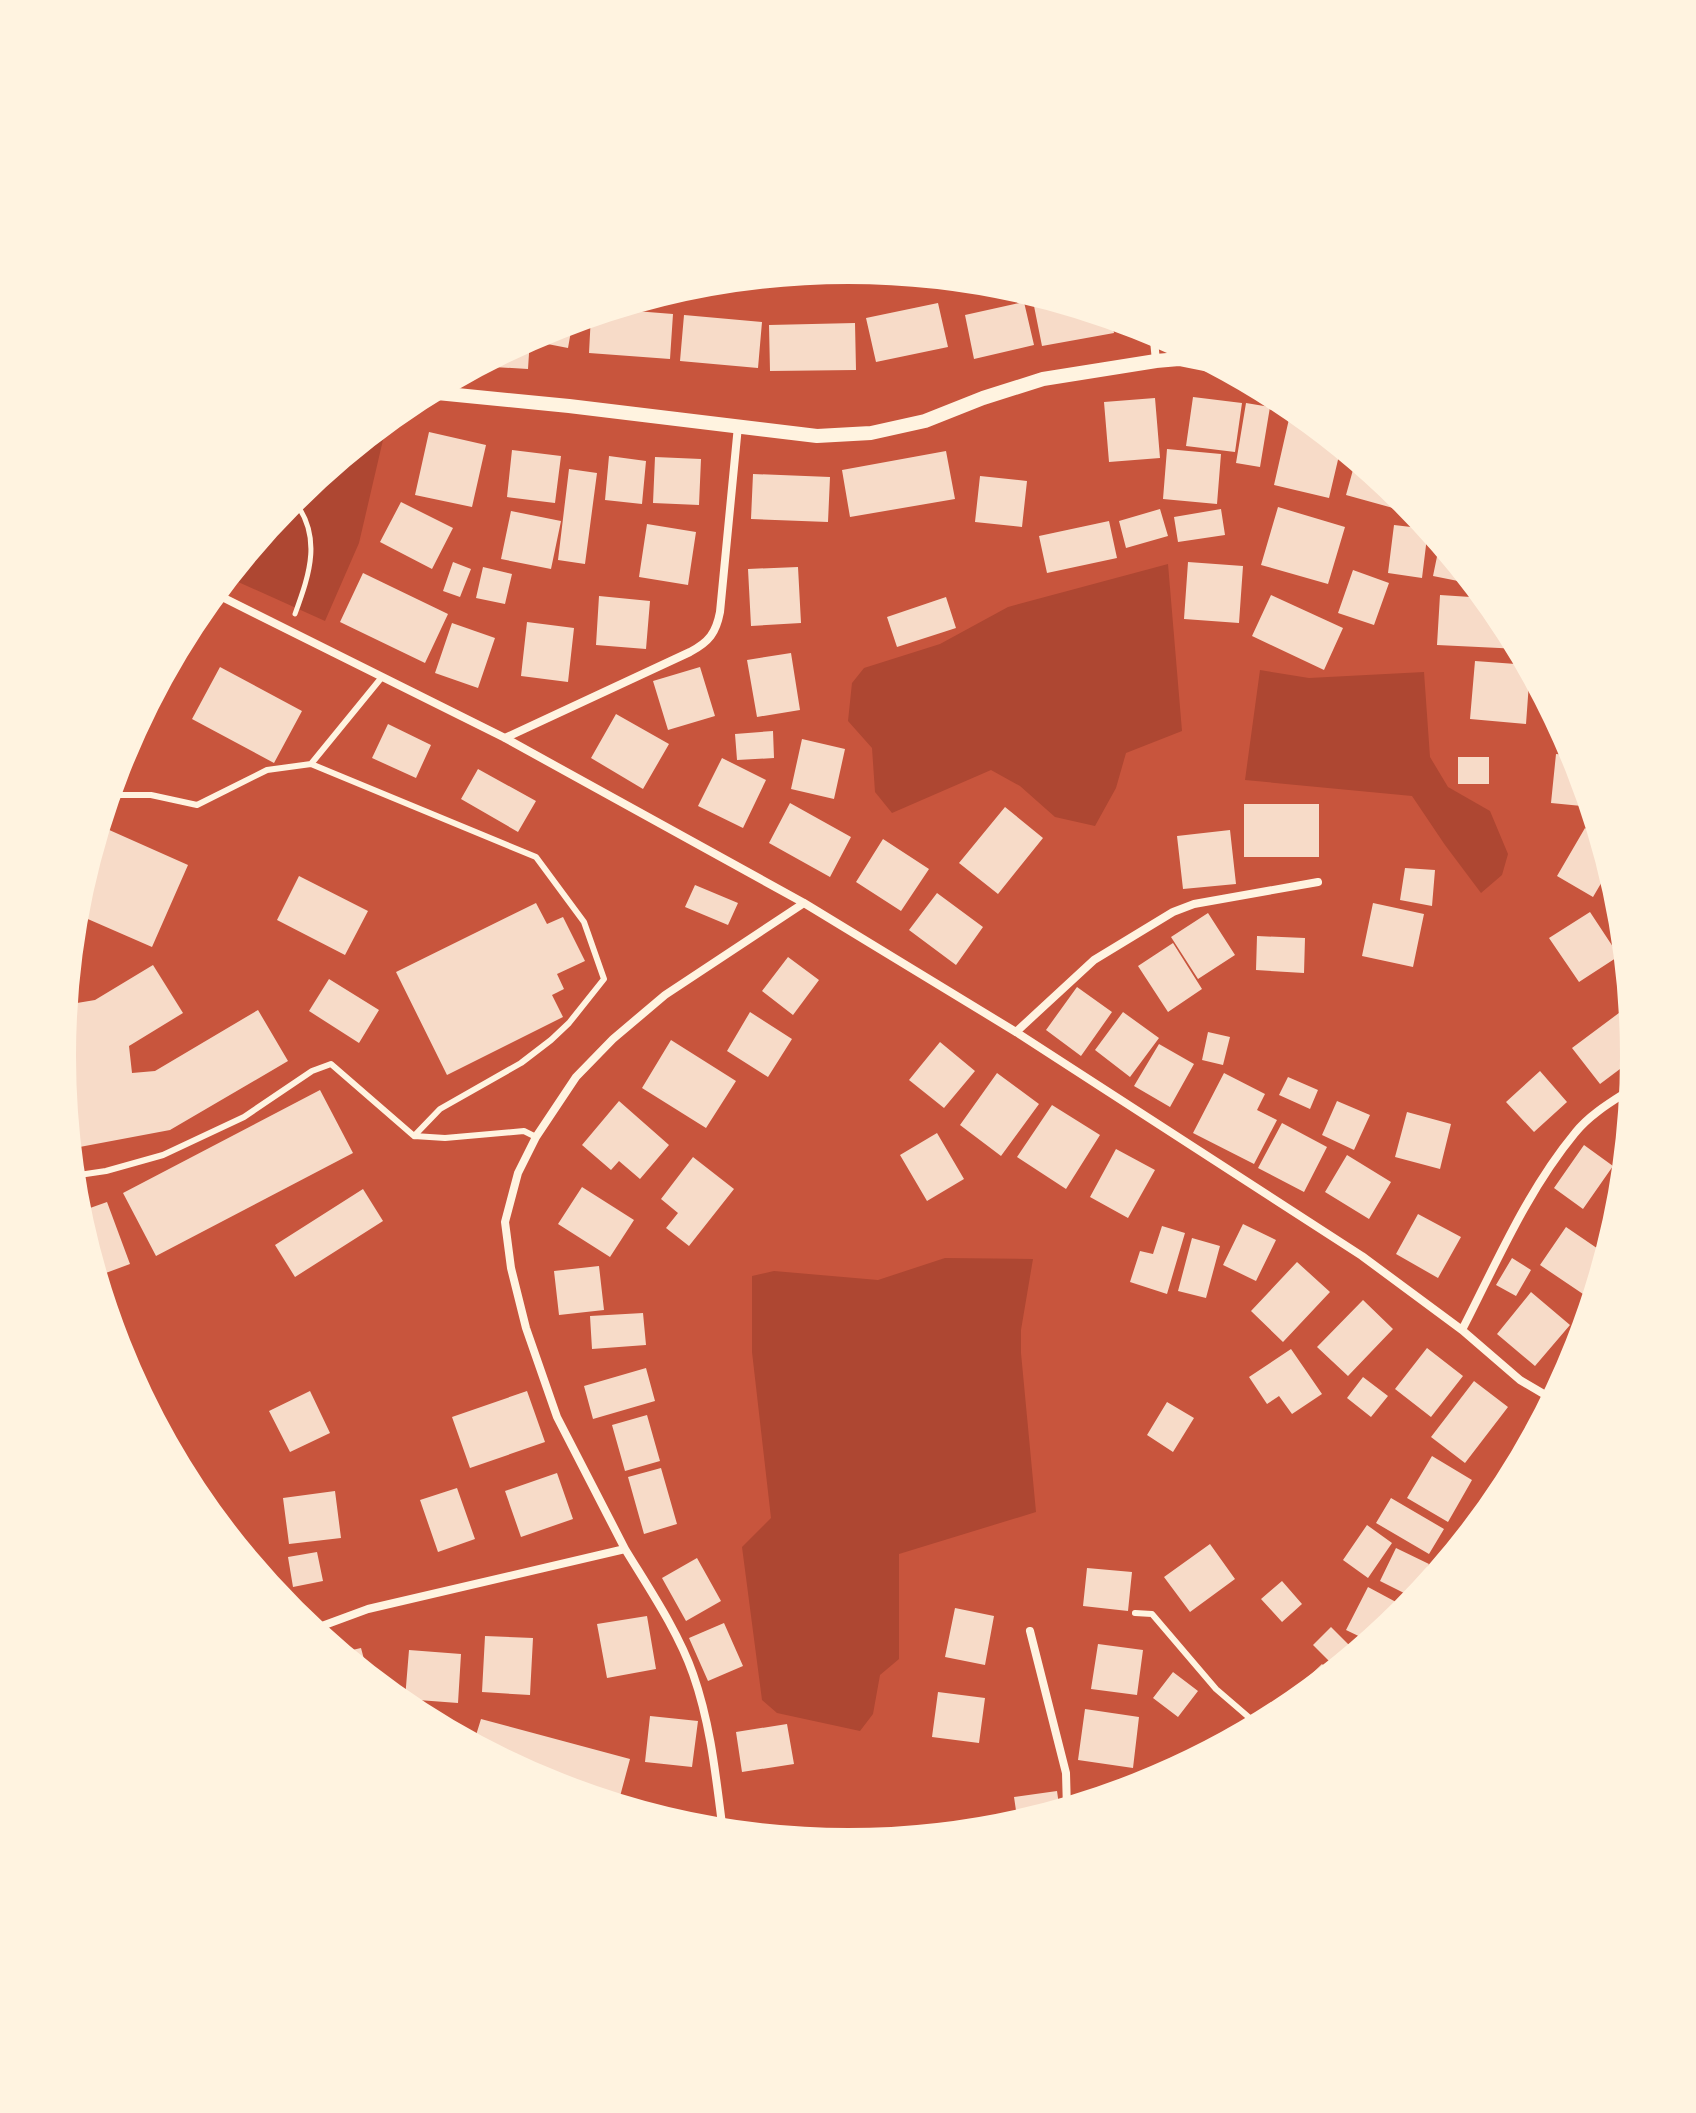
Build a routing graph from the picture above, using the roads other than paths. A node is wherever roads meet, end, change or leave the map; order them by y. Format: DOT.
graph roads {
  1 [pos="1155,346"];
  2 [pos="1156,361"];
  3 [pos="1187,361"];
  4 [pos="448,394"];
  5 [pos="738,426"];
  6 [pos="224,598"];
  7 [pos="382,677"];
  8 [pos="505,738"];
  9 [pos="311,764"];
  10 [pos="120,795"];
  11 [pos="1318,882"];
  12 [pos="804,903"];
  13 [pos="1016,1032"];
  14 [pos="1620,1097"];
  15 [pos="414,1136"];
  16 [pos="536,1137"];
  17 [pos="84,1174"];
  18 [pos="1462,1330"];
  19 [pos="1544,1395"];
  20 [pos="625,1549"];
  21 [pos="1135,1613"];
  22 [pos="324,1625"];
  23 [pos="1030,1631"];
  24 [pos="1250,1718"];
  25 [pos="1067,1798"];
  26 [pos="721,1820"];
  1 -- 2 [label="street"];
  2 -- 3 [label="street"];
  2 -- 5 [label="street"];
  4 -- 5 [label="street"];
  5 -- 8 [label="street"];
  6 -- 7 [label="street"];
  7 -- 8 [label="street"];
  7 -- 9 [label="lane"];
  8 -- 12 [label="street"];
  9 -- 10 [label="lane"];
  9 -- 15 [label="lane"];
  11 -- 13 [label="street"];
  12 -- 13 [label="street"];
  12 -- 16 [label="street"];
  13 -- 18 [label="street"];
  14 -- 18 [label="street"];
  15 -- 16 [label="lane"];
  15 -- 17 [label="lane"];
  16 -- 20 [label="street"];
  18 -- 19 [label="street"];
  20 -- 22 [label="street"];
  20 -- 26 [label="street"];
  21 -- 24 [label="lane"];
  23 -- 25 [label="street"];
}
